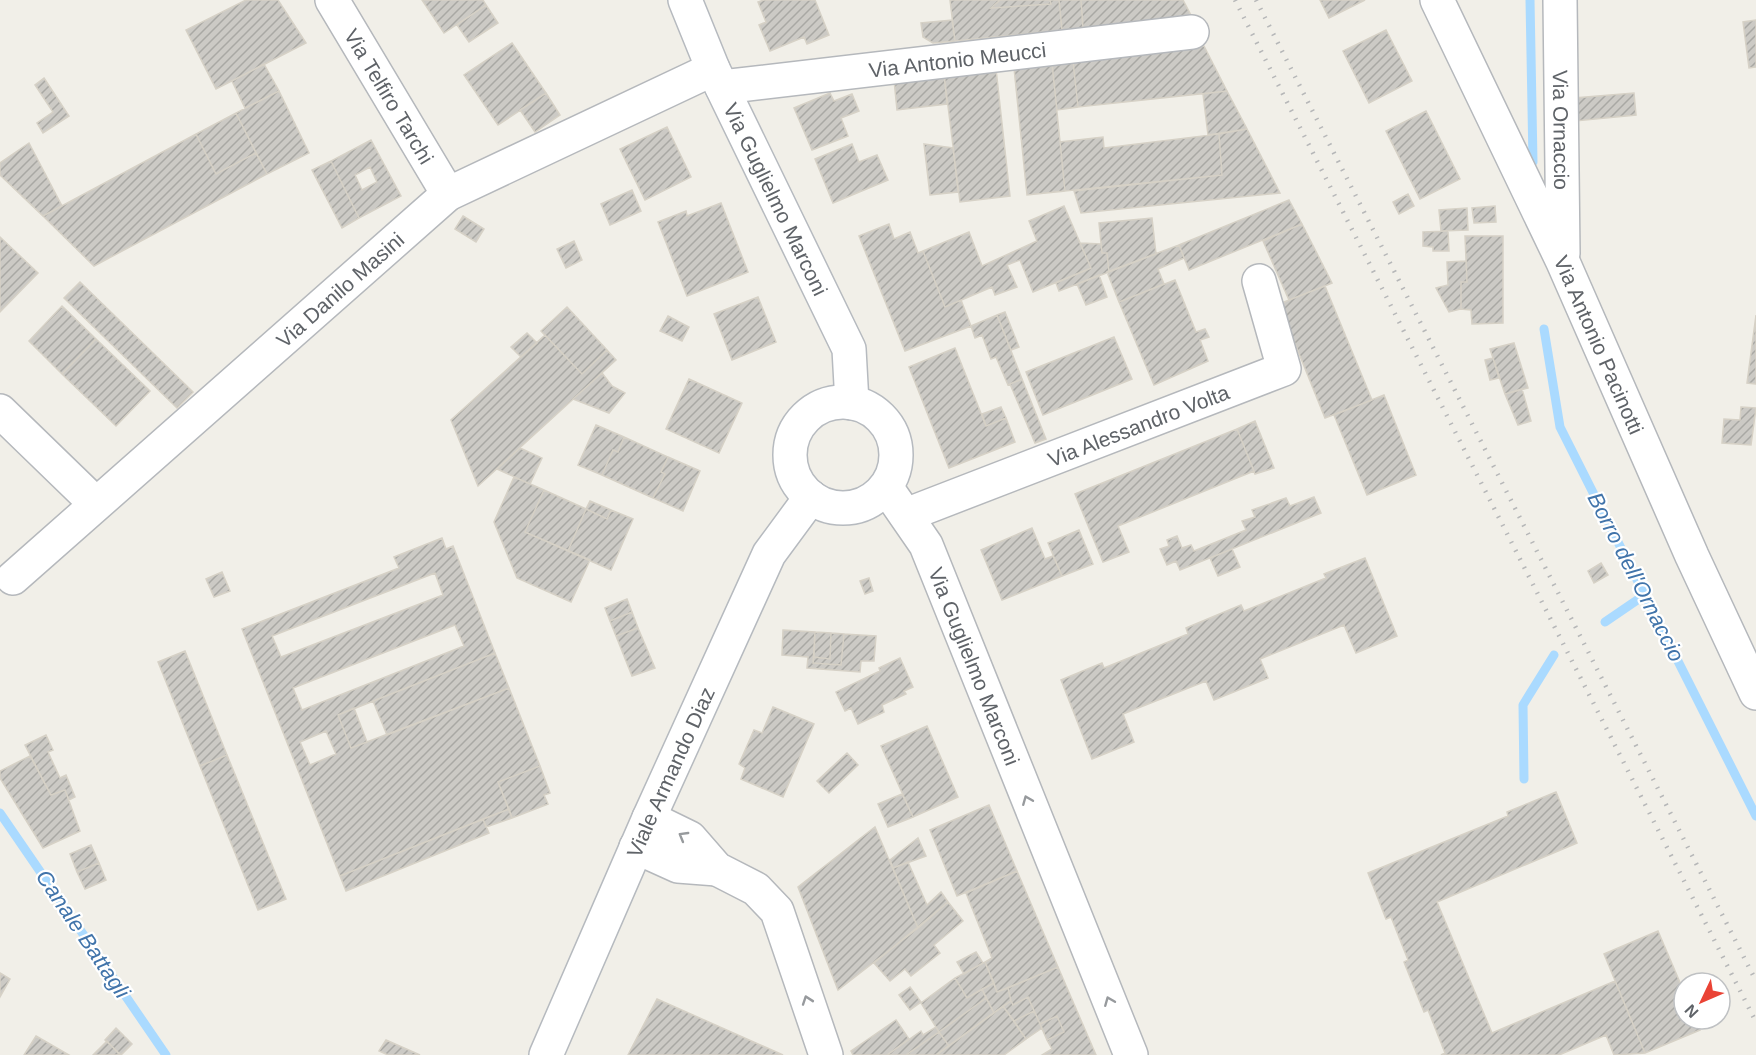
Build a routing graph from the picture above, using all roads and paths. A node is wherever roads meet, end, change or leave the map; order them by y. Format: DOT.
graph roads {
  1 [pos="332,0"];
  2 [pos="685,0"];
  3 [pos="1437,0"];
  4 [pos="1560,0"];
  5 [pos="1192,32"];
  6 [pos="717,78"];
  7 [pos="448,195"];
  8 [pos="1563,262"];
  9 [pos="1259,281"];
  10 [pos="852,403"];
  11 [pos="0,411"];
  12 [pos="886,487"];
  13 [pos="811,497"];
  14 [pos="96,504"];
  15 [pos="906,515"];
  16 [pos="13,578"];
  17 [pos="1756,693"];
  18 [pos="649,818"];
  19 [pos="636,847"];
  20 [pos="717,869"];
  21 [pos="546,1055"];
  22 [pos="826,1055"];
  23 [pos="1131,1055"];
  1 -- 7 [label="street, Via Telfiro Tarchi"];
  2 -- 6 [label="street, Via Guglielmo Marconi"];
  3 -- 8 [label="street, Via Antonio Pacinotti"];
  4 -- 8 [label="street, Via Ornaccio"];
  5 -- 6 [label="street, Via Antonio Meucci"];
  6 -- 7 [label="street, Via Danilo Masini"];
  6 -- 10 [label="street, Via Guglielmo Marconi"];
  7 -- 14 [label="street, Via Danilo Masini"];
  8 -- 17 [label="street, Via Antonio Pacinotti"];
  9 -- 15 [label="street, Via Alessandro Volta"];
  10 -- 12 [label="street"];
  10 -- 13 [label="street"];
  11 -- 14 [label="street"];
  12 -- 13 [label="street"];
  12 -- 15 [label="street, Via Guglielmo Marconi"];
  13 -- 18 [label="street, Viale Armando Diaz"];
  14 -- 16 [label="street, Via Danilo Masini"];
  23 -- 15 [label="street, Via Guglielmo Marconi, one-way"];
  18 -- 19 [label="street, Viale Armando Diaz"];
  20 -- 18 [label="street, one-way"];
  19 -- 20 [label="street"];
  19 -- 21 [label="street, Viale Armando Diaz"];
  22 -- 20 [label="street, one-way"];
}
